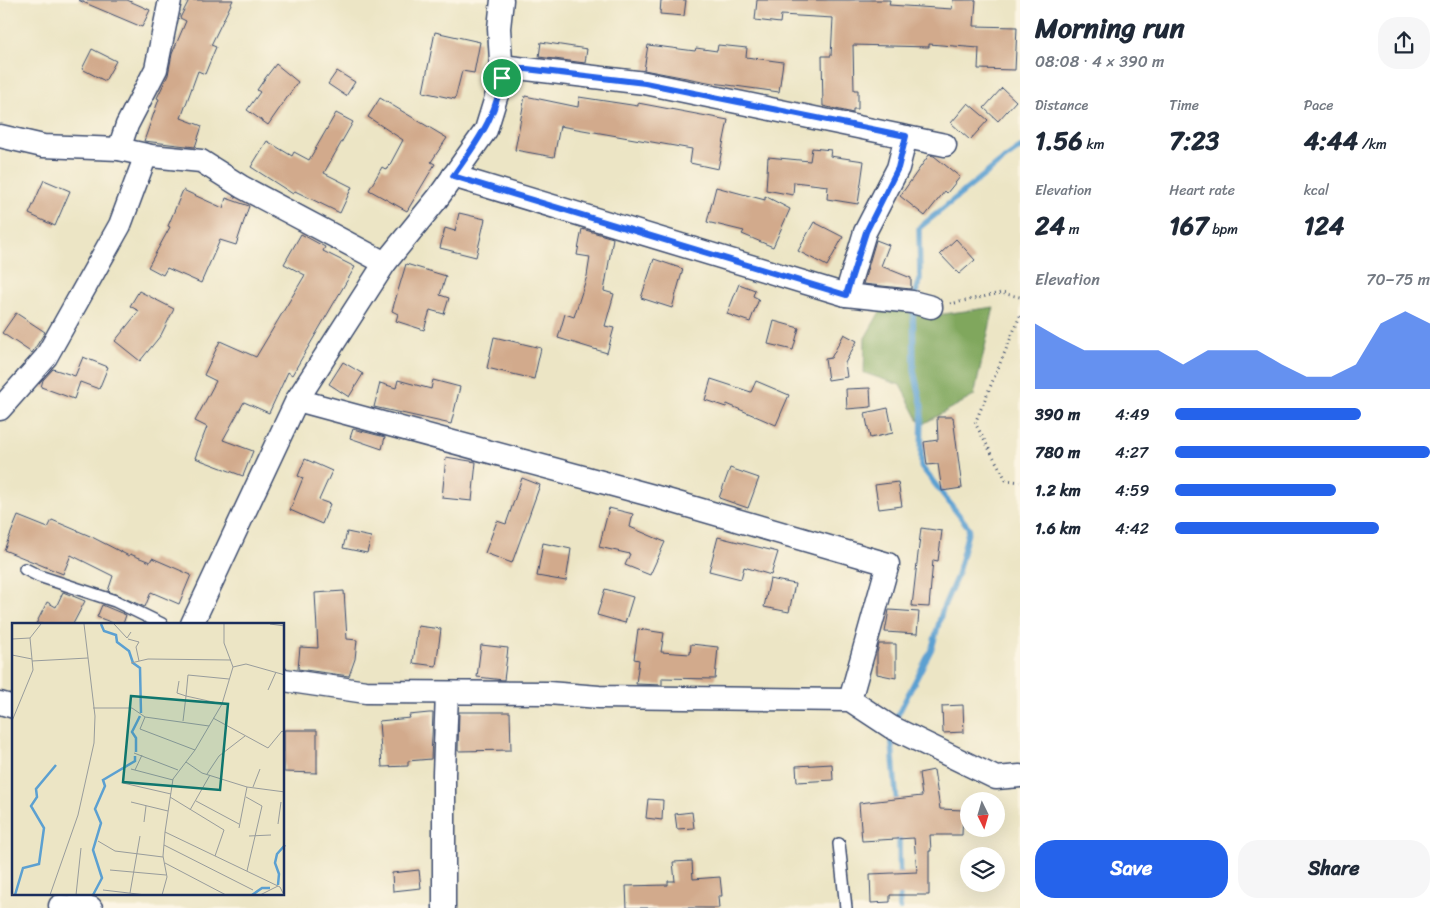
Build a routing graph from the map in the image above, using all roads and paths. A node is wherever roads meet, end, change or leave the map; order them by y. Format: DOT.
graph roads {
  1 [pos="170,0"];
  2 [pos="502,0"];
  3 [pos="501,66"];
  4 [pos="0,136"];
  5 [pos="906,136"];
  6 [pos="945,144"];
  7 [pos="119,149"];
  8 [pos="146,155"];
  9 [pos="453,176"];
  10 [pos="385,263"];
  11 [pos="846,295"];
  12 [pos="1020,297"];
  13 [pos="931,307"];
  14 [pos="1020,316"];
  15 [pos="297,400"];
  16 [pos="0,409"];
  17 [pos="1020,482"];
  18 [pos="25,569"];
  19 [pos="160,623"];
  20 [pos="192,623"];
  21 [pos="285,680"];
  22 [pos="447,692"];
  23 [pos="850,700"];
  24 [pos="0,702"];
  25 [pos="12,706"];
  26 [pos="1020,776"];
  27 [pos="839,844"];
  28 [pos="62,903"];
  29 [pos="91,908"];
  30 [pos="444,908"];
  31 [pos="846,908"];
  1 -- 7 [label="street"];
  2 -- 3 [label="street"];
  3 -- 5 [label="street"];
  3 -- 9 [label="street"];
  4 -- 7 [label="street"];
  5 -- 6 [label="street"];
  5 -- 11 [label="street"];
  7 -- 8 [label="street"];
  8 -- 10 [label="street"];
  8 -- 16 [label="street"];
  9 -- 10 [label="street"];
  9 -- 11 [label="street"];
  10 -- 15 [label="street"];
  11 -- 13 [label="street"];
  12 -- 13 [label="path"];
  14 -- 17 [label="path"];
  15 -- 20 [label="street"];
  15 -- 23 [label="street"];
  18 -- 19 [label="lane"];
  21 -- 22 [label="street"];
  22 -- 23 [label="street"];
  22 -- 30 [label="street"];
  23 -- 26 [label="street"];
  24 -- 25 [label="street"];
  27 -- 31 [label="lane"];
  28 -- 29 [label="street"];
}
